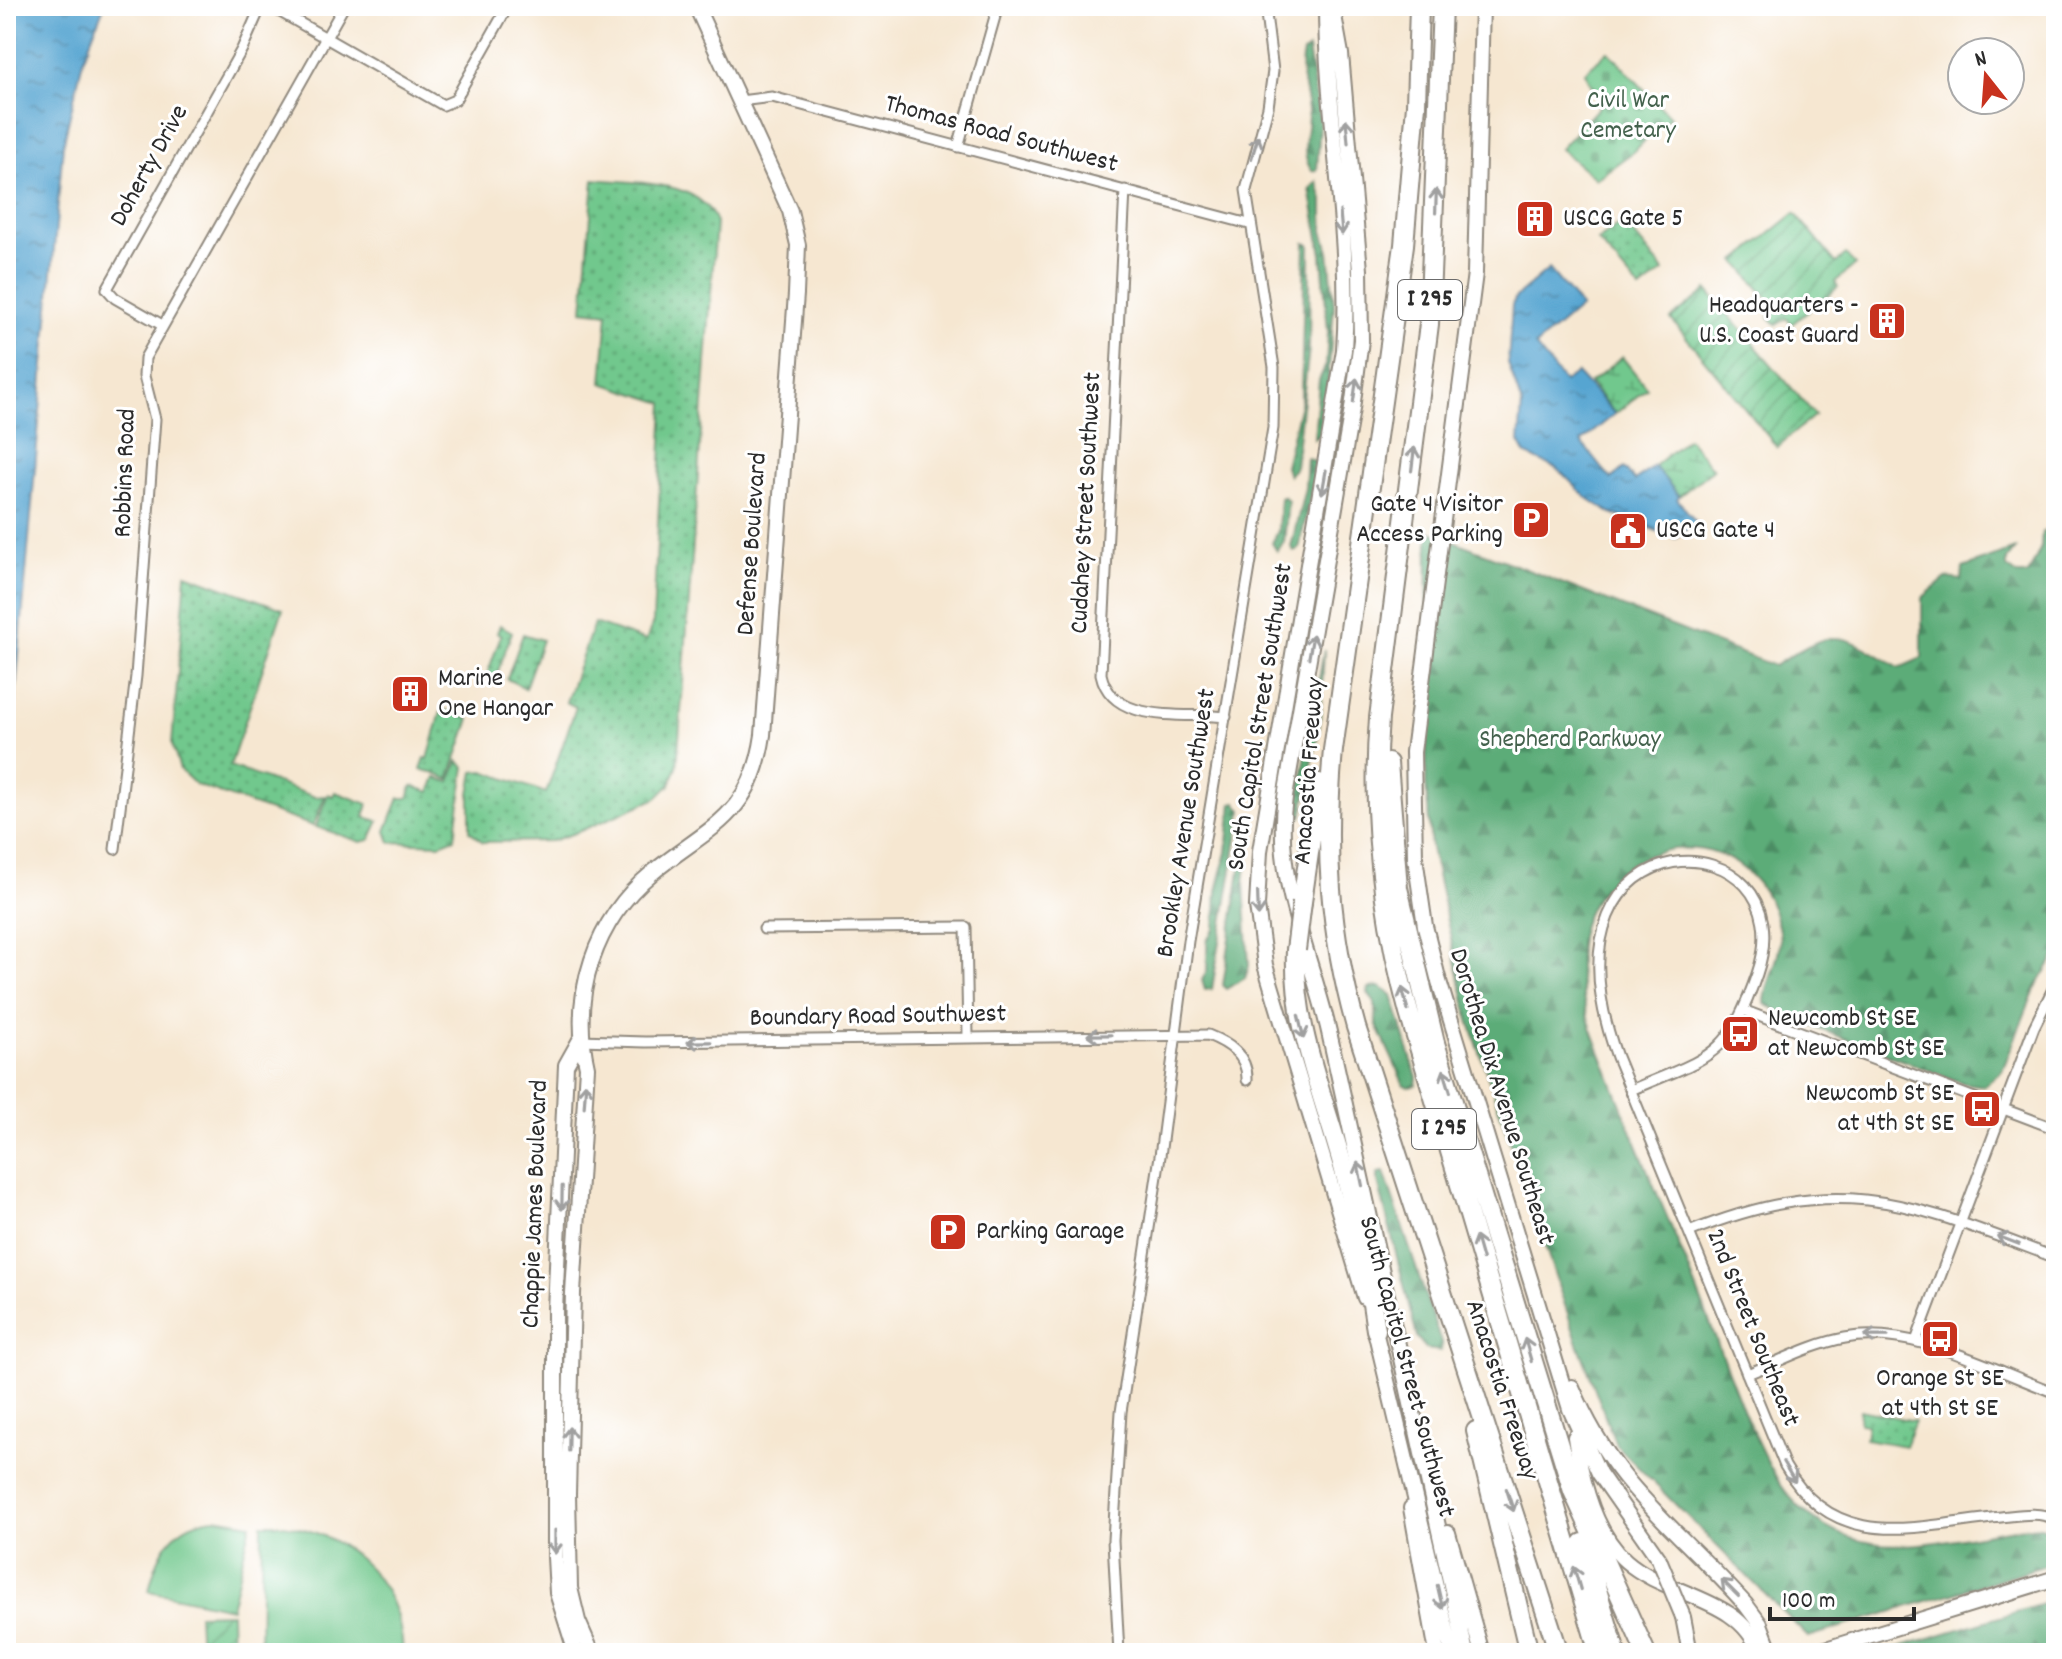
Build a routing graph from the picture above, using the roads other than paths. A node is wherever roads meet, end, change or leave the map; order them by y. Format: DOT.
graph roads {
  1 [pos="261,6"];
  2 [pos="270,6"];
  3 [pos="344,6"];
  4 [pos="508,6"];
  5 [pos="696,6"];
  6 [pos="998,6"];
  7 [pos="1265,6"];
  8 [pos="1329,6"];
  9 [pos="1419,6"];
  10 [pos="1442,6"];
  11 [pos="1482,6"];
  12 [pos="325,38"];
  13 [pos="740,101"];
  14 [pos="958,147"];
  15 [pos="1125,190"];
  16 [pos="1249,224"];
  17 [pos="162,325"];
  18 [pos="1389,350"];
  19 [pos="1396,593"];
  20 [pos="1226,717"];
  21 [pos="115,849"];
  22 [pos="764,929"];
  23 [pos="2055,988"];
  24 [pos="1743,1010"];
  25 [pos="1177,1036"];
  26 [pos="968,1037"];
  27 [pos="580,1040"];
  28 [pos="1247,1080"];
  29 [pos="1631,1090"];
  30 [pos="2004,1109"];
  31 [pos="2056,1129"];
  32 [pos="1960,1222"];
  33 [pos="1689,1232"];
  34 [pos="2056,1258"];
  35 [pos="1442,1293"];
  36 [pos="1541,1308"];
  37 [pos="1376,1330"];
  38 [pos="1916,1341"];
  39 [pos="1747,1374"];
  40 [pos="2056,1393"];
  41 [pos="1570,1409"];
  42 [pos="1550,1424"];
  43 [pos="1419,1441"];
  44 [pos="1406,1468"];
  45 [pos="2056,1519"];
  46 [pos="2056,1578"];
  47 [pos="576,1653"];
  48 [pos="592,1653"];
  49 [pos="1119,1653"];
  50 [pos="1437,1653"];
  51 [pos="1452,1653"];
  52 [pos="1466,1653"];
  53 [pos="1482,1653"];
  54 [pos="1529,1653"];
  55 [pos="1559,1653"];
  56 [pos="1599,1653"];
  57 [pos="1616,1653"];
  58 [pos="1646,1653"];
  59 [pos="1690,1653"];
  60 [pos="1760,1653"];
  61 [pos="1771,1653"];
  62 [pos="1813,1653"];
  1 -- 17 [label="street, Doherty Drive"];
  2 -- 12 [label="street"];
  3 -- 12 [label="street, Robbins Road"];
  4 -- 12 [label="street"];
  5 -- 13 [label="main road, Defense Boulevard"];
  6 -- 14 [label="street"];
  16 -- 7 [label="street, Brookley Avenue Southwest, one-way"];
  8 -- 37 [label="main road, South Capitol Street Southwest, one-way"];
  43 -- 8 [label="main road, one-way"];
  9 -- 18 [label="highway, Anacostia Freeway / I 295"];
  19 -- 10 [label="highway, Anacostia Freeway / I 295, one-way"];
  11 -- 36 [label="main road, Dorothea Dix Avenue Southeast"];
  12 -- 17 [label="street, Robbins Road"];
  13 -- 14 [label="street, Thomas Road Southwest"];
  13 -- 27 [label="main road, Defense Boulevard"];
  14 -- 15 [label="street, Thomas Road Southwest"];
  15 -- 16 [label="street, Thomas Road Southwest"];
  15 -- 20 [label="street, Cudahey Street Southwest"];
  16 -- 20 [label="street, Brookley Avenue Southwest"];
  17 -- 21 [label="street, Robbins Road"];
  18 -- 35 [label="highway, Anacostia Freeway / I 295"];
  18 -- 37 [label="highway, one-way, bridge"];
  42 -- 19 [label="highway, one-way"];
  56 -- 19 [label="highway, Anacostia Freeway / I 295, one-way"];
  20 -- 25 [label="street, Brookley Avenue Southwest"];
  22 -- 26 [label="street"];
  23 -- 30 [label="street"];
  24 -- 29 [label="street"];
  24 -- 29 [label="street, 2nd Street Southeast"];
  24 -- 30 [label="street"];
  25 -- 26 [label="street, Boundary Road Southwest, one-way"];
  25 -- 28 [label="street, Boundary Road Southwest"];
  25 -- 49 [label="street, Brookley Avenue Southwest"];
  26 -- 27 [label="street, Boundary Road Southwest, one-way"];
  27 -- 47 [label="main road, Chappie James Boulevard, one-way"];
  48 -- 27 [label="main road, Chappie James Boulevard, one-way"];
  29 -- 33 [label="street, 2nd Street Southeast"];
  30 -- 31 [label="street"];
  30 -- 32 [label="street"];
  32 -- 33 [label="street"];
  34 -- 32 [label="street, one-way"];
  32 -- 38 [label="street"];
  33 -- 39 [label="street, 2nd Street Southeast"];
  35 -- 54 [label="highway"];
  35 -- 55 [label="highway, Anacostia Freeway / I 295, one-way"];
  36 -- 41 [label="main road, Dorothea Dix Avenue Southeast"];
  61 -- 36 [label="main road, one-way"];
  37 -- 44 [label="main road, South Capitol Street Southwest"];
  38 -- 39 [label="street, one-way"];
  38 -- 40 [label="street"];
  39 -- 45 [label="street, 2nd Street Southeast, one-way"];
  41 -- 59 [label="main road, Dorothea Dix Avenue Southeast, bridge"];
  41 -- 60 [label="main road"];
  42 -- 57 [label="highway"];
  42 -- 58 [label="highway"];
  43 -- 52 [label="main road"];
  43 -- 53 [label="main road"];
  44 -- 50 [label="main road"];
  44 -- 51 [label="main road, South Capitol Street Southwest, one-way"];
  46 -- 62 [label="main road"];
}
